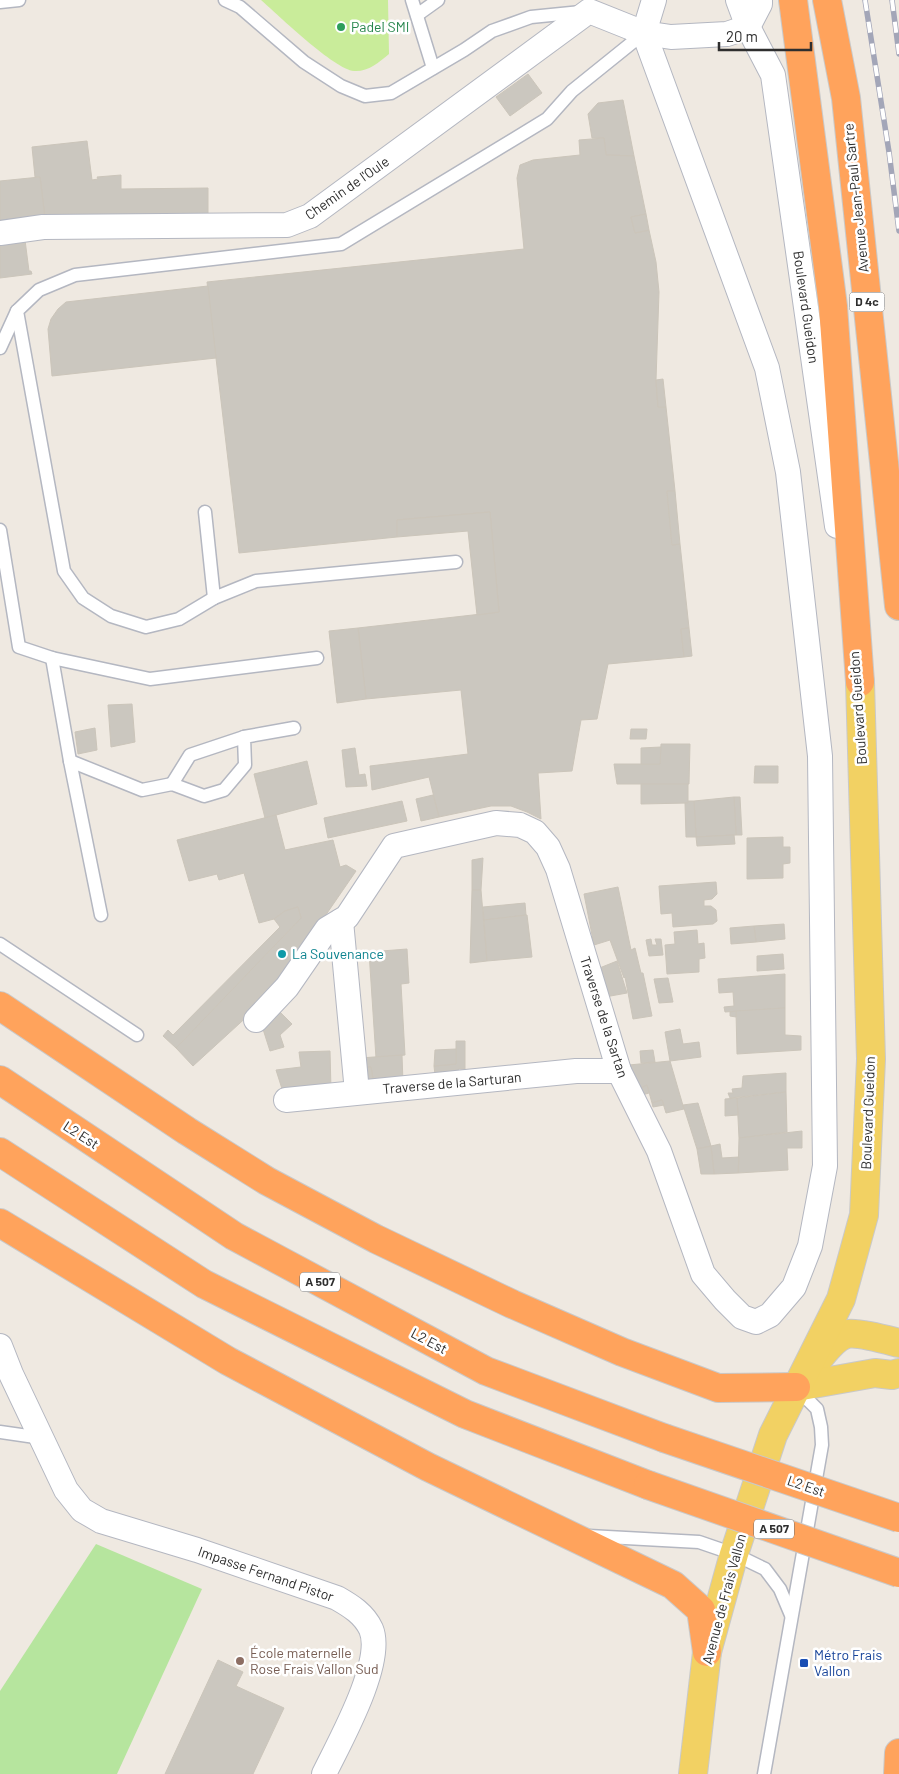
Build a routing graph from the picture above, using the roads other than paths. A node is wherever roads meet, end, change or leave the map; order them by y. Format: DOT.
graph roads {
  1 [pos="19,0"];
  2 [pos="225,0"];
  3 [pos="412,0"];
  4 [pos="438,0"];
  5 [pos="654,0"];
  6 [pos="738,0"];
  7 [pos="760,0"];
  8 [pos="793,0"];
  9 [pos="827,0"];
  10 [pos="0,2"];
  11 [pos="589,11"];
  12 [pos="418,15"];
  13 [pos="748,27"];
  14 [pos="644,33"];
  15 [pos="433,68"];
  16 [pos="0,233"];
  17 [pos="17,311"];
  18 [pos="0,329"];
  19 [pos="0,348"];
  20 [pos="205,512"];
  21 [pos="0,530"];
  22 [pos="456,562"];
  23 [pos="214,598"];
  24 [pos="899,606"];
  25 [pos="52,658"];
  26 [pos="317,658"];
  27 [pos="860,682"];
  28 [pos="294,728"];
  29 [pos="244,737"];
  30 [pos="70,761"];
  31 [pos="172,784"];
  32 [pos="101,915"];
  33 [pos="341,921"];
  34 [pos="0,944"];
  35 [pos="0,1006"];
  36 [pos="256,1020"];
  37 [pos="137,1036"];
  38 [pos="619,1071"];
  39 [pos="0,1080"];
  40 [pos="357,1092"];
  41 [pos="286,1100"];
  42 [pos="0,1152"];
  43 [pos="0,1224"];
  44 [pos="887,1340"];
  45 [pos="0,1346"];
  46 [pos="887,1373"];
  47 [pos="796,1387"];
  48 [pos="0,1432"];
  49 [pos="42,1438"];
  50 [pos="899,1518"];
  51 [pos="570,1536"];
  52 [pos="734,1554"];
  53 [pos="899,1572"];
  54 [pos="791,1615"];
  55 [pos="707,1652"];
  56 [pos="899,1753"];
  57 [pos="324,1774"];
  58 [pos="693,1774"];
  59 [pos="764,1774"];
  60 [pos="898,1774"];
  1 -- 10 [label="lane"];
  2 -- 15 [label="lane"];
  3 -- 12 [label="lane"];
  4 -- 12 [label="lane"];
  5 -- 14 [label="street"];
  6 -- 13 [label="street, Boulevard Gueidon"];
  7 -- 13 [label="street"];
  8 -- 27 [label="highway"];
  9 -- 24 [label="highway, Avenue Jean-Paul Sartre / D 4c"];
  11 -- 14 [label="street"];
  11 -- 15 [label="lane"];
  11 -- 16 [label="street, Chemin de l'Oule"];
  12 -- 15 [label="lane"];
  13 -- 14 [label="street"];
  13 -- 27 [label="street, Boulevard Gueidon"];
  14 -- 17 [label="lane"];
  14 -- 38 [label="street, Traverse de la Sartan"];
  17 -- 18 [label="lane"];
  17 -- 19 [label="lane"];
  17 -- 23 [label="lane"];
  20 -- 23 [label="lane"];
  21 -- 25 [label="lane"];
  22 -- 23 [label="lane"];
  25 -- 26 [label="lane"];
  25 -- 30 [label="lane"];
  27 -- 47 [label="main road, Boulevard Gueidon"];
  28 -- 29 [label="lane"];
  29 -- 31 [label="lane"];
  29 -- 31 [label="lane"];
  30 -- 31 [label="lane"];
  30 -- 32 [label="lane"];
  33 -- 36 [label="street, Traverse de la Sartan"];
  33 -- 38 [label="street, Traverse de la Sartan"];
  33 -- 40 [label="street"];
  34 -- 37 [label="lane"];
  35 -- 47 [label="highway"];
  38 -- 40 [label="street, Traverse de la Sarturan"];
  39 -- 50 [label="highway, L2 Est / A 507, bridge"];
  40 -- 41 [label="street, Traverse de la Sarturan"];
  42 -- 53 [label="highway, A 507, bridge"];
  43 -- 51 [label="highway"];
  44 -- 47 [label="main road"];
  45 -- 49 [label="street, Impasse Fernand Pistor"];
  46 -- 47 [label="main road"];
  47 -- 52 [label="main road, Avenue de Frais Vallon"];
  47 -- 54 [label="lane"];
  48 -- 49 [label="lane"];
  49 -- 57 [label="street, Impasse Fernand Pistor"];
  51 -- 52 [label="lane"];
  51 -- 55 [label="highway"];
  52 -- 54 [label="lane"];
  52 -- 55 [label="main road, Avenue de Frais Vallon"];
  54 -- 59 [label="lane"];
  55 -- 58 [label="main road, Avenue de Frais Vallon"];
  56 -- 60 [label="highway"];
}
